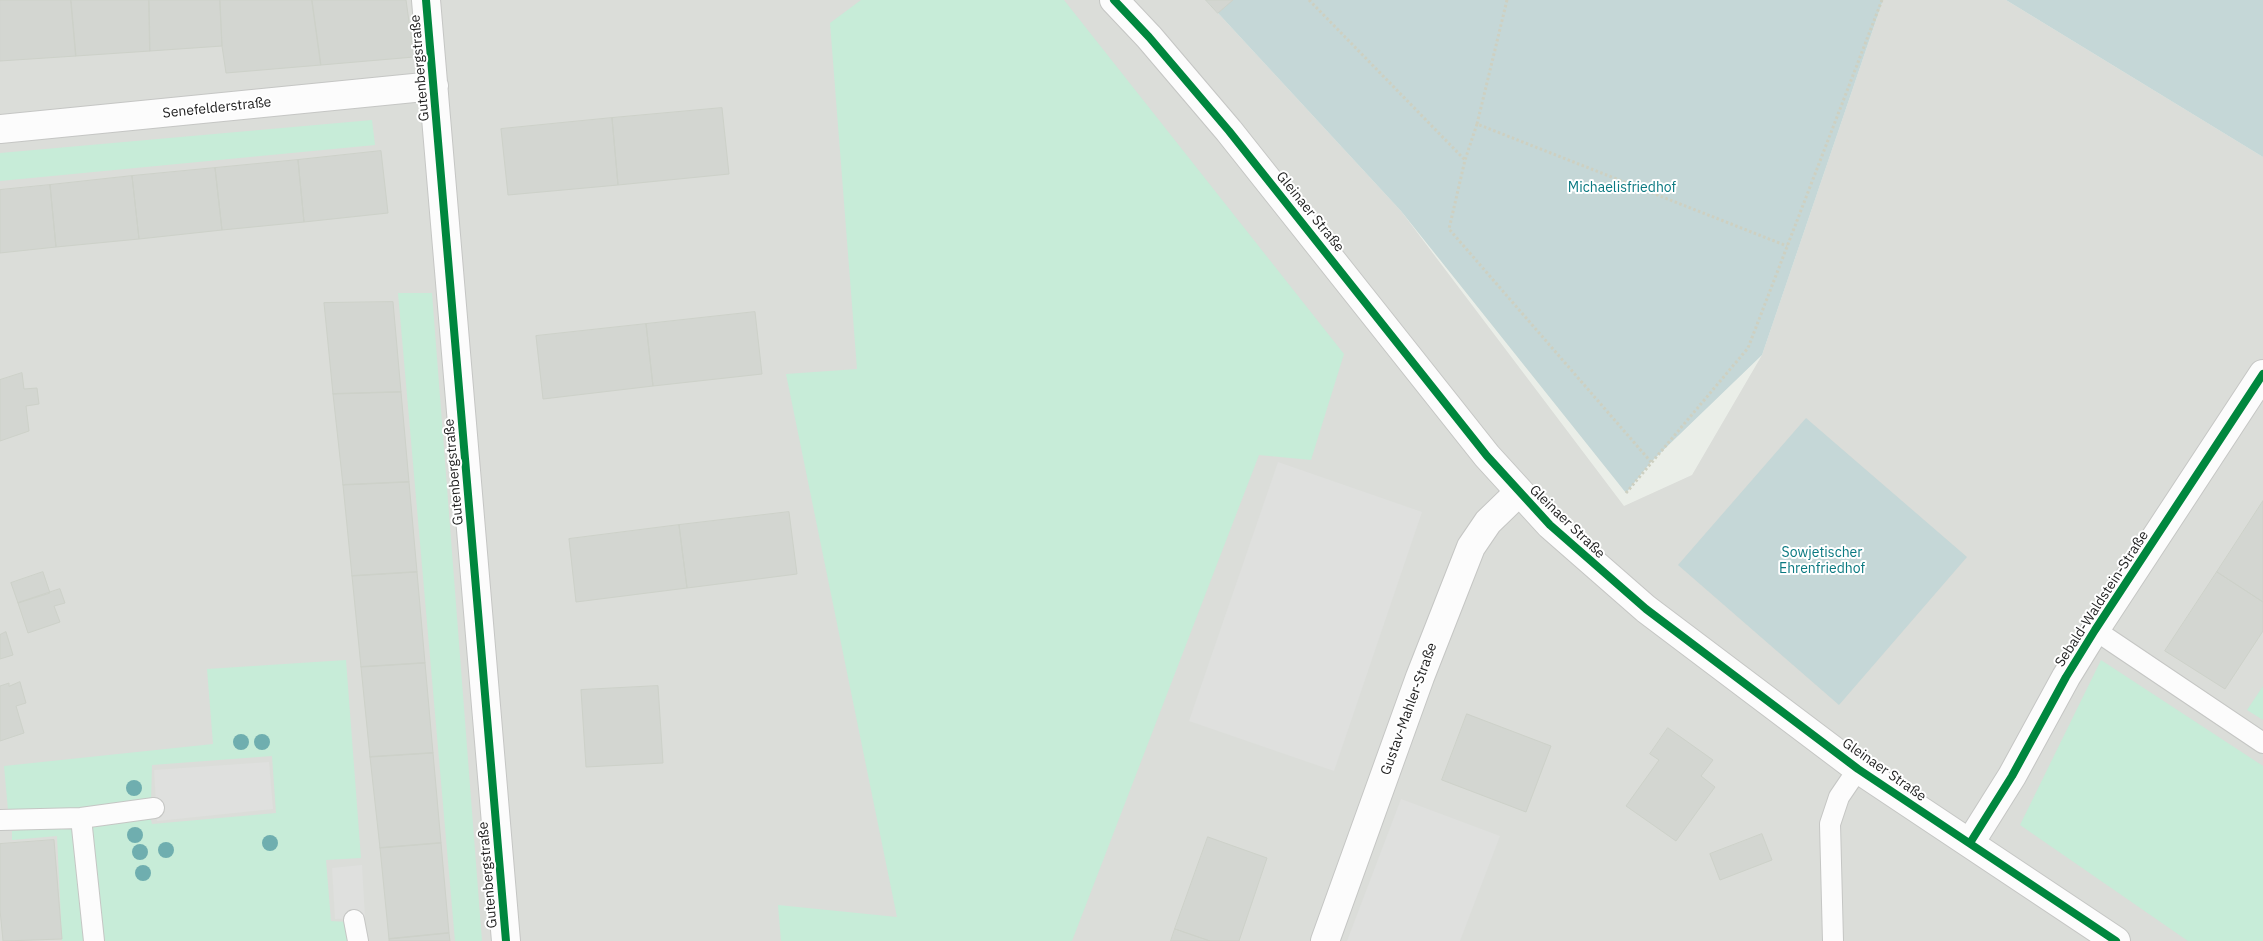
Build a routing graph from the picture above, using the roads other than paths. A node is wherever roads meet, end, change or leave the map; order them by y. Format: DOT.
graph roads {
  1 [pos="426,0"];
  2 [pos="1114,0"];
  3 [pos="434,86"];
  4 [pos="0,129"];
  5 [pos="2263,374"];
  6 [pos="1519,492"];
  7 [pos="2095,630"];
  8 [pos="2263,742"];
  9 [pos="1858,769"];
  10 [pos="154,808"];
  11 [pos="81,818"];
  12 [pos="0,820"];
  13 [pos="1970,844"];
  14 [pos="354,920"];
  15 [pos="94,941"];
  16 [pos="358,941"];
  17 [pos="506,941"];
  18 [pos="1325,941"];
  19 [pos="1833,941"];
  20 [pos="2116,941"];
  1 -- 3 [label="street, Gutenbergstraße"];
  2 -- 6 [label="street, Gleinaer Straße"];
  3 -- 4 [label="street, Senefelderstraße"];
  3 -- 17 [label="street, Gutenbergstraße"];
  5 -- 7 [label="street, Sebald-Waldstein-Straße"];
  6 -- 9 [label="street, Gleinaer Straße"];
  6 -- 18 [label="street, Gustav-Mahler-Straße"];
  7 -- 8 [label="lane"];
  7 -- 13 [label="street, Sebald-Waldstein-Straße"];
  9 -- 13 [label="street, Gleinaer Straße"];
  9 -- 19 [label="lane"];
  10 -- 11 [label="lane"];
  11 -- 12 [label="lane"];
  11 -- 15 [label="lane"];
  13 -- 20 [label="street, Gleinaer Straße"];
  14 -- 16 [label="lane"];
}
